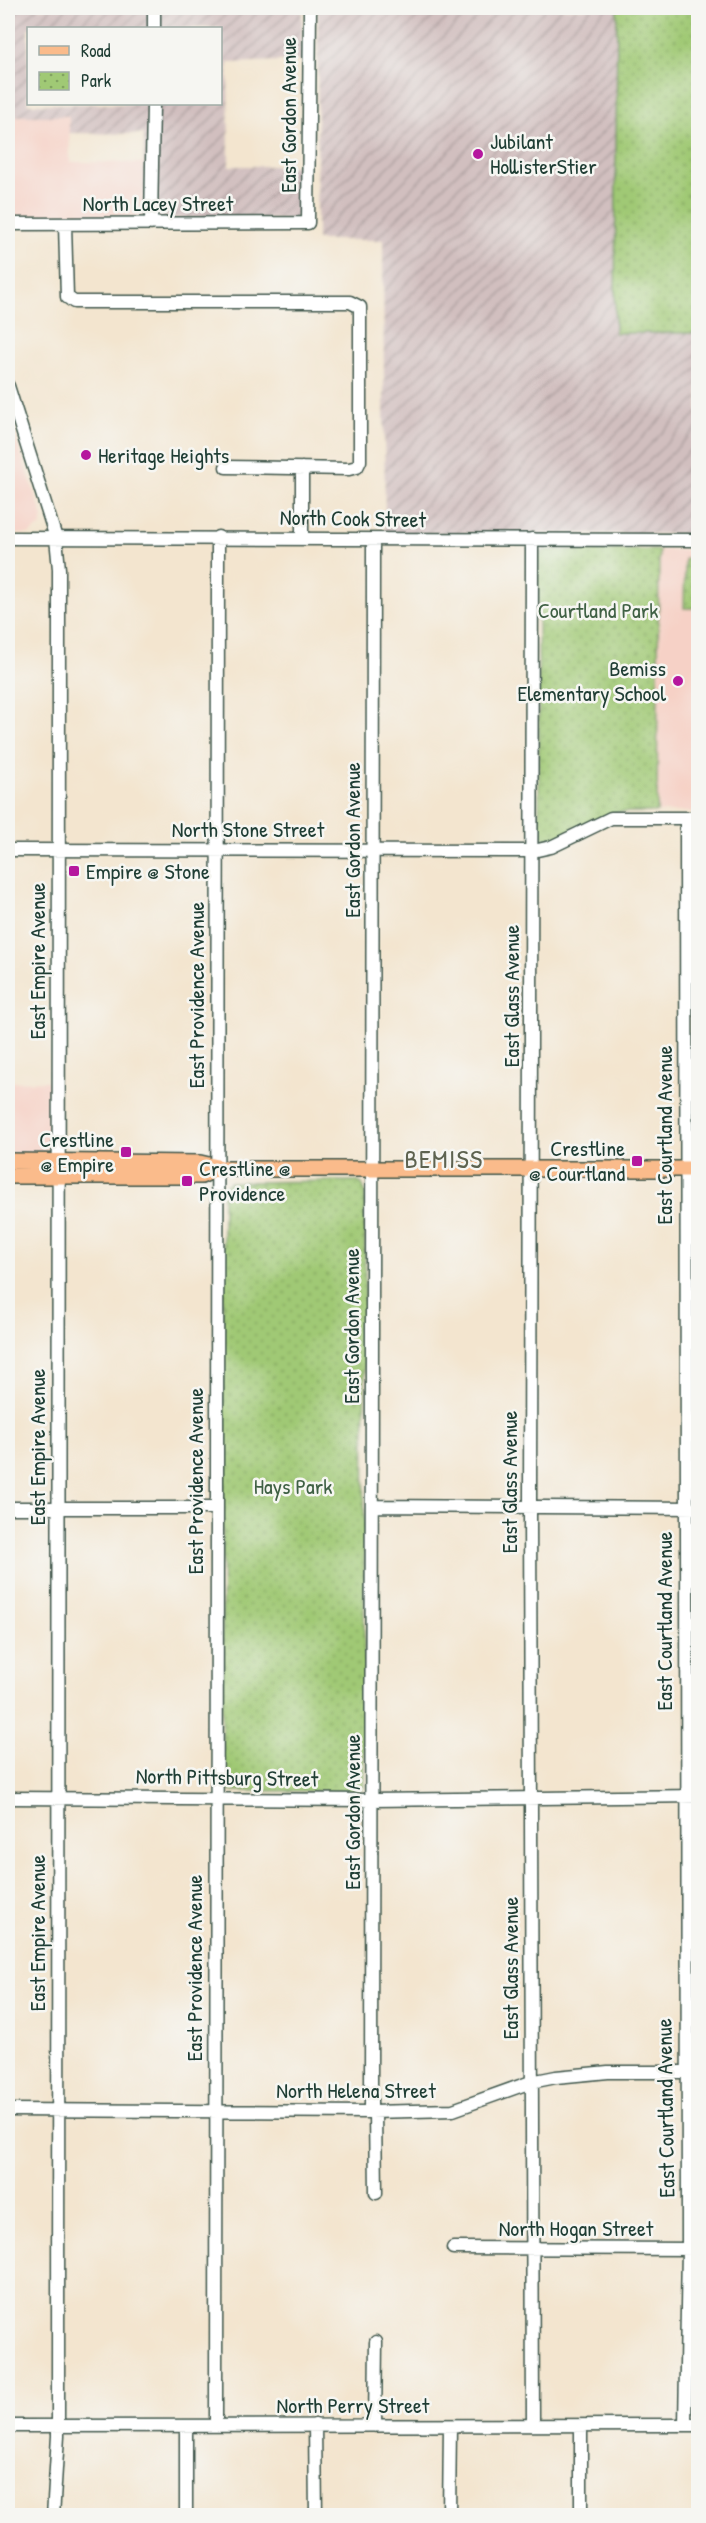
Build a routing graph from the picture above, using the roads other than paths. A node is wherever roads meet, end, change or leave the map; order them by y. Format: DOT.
graph roads {
  1 [pos="154,8"];
  2 [pos="310,8"];
  3 [pos="154,27"];
  4 [pos="153,105"];
  5 [pos="308,223"];
  6 [pos="8,224"];
  7 [pos="65,224"];
  8 [pos="151,224"];
  9 [pos="8,386"];
  10 [pos="226,466"];
  11 [pos="302,468"];
  12 [pos="218,537"];
  13 [pos="8,538"];
  14 [pos="56,538"];
  15 [pos="302,538"];
  16 [pos="532,539"];
  17 [pos="373,540"];
  18 [pos="699,540"];
  19 [pos="692,818"];
  20 [pos="8,850"];
  21 [pos="218,850"];
  22 [pos="58,851"];
  23 [pos="373,851"];
  24 [pos="533,851"];
  25 [pos="692,1001"];
  26 [pos="58,1160"];
  27 [pos="8,1161"];
  28 [pos="216,1169"];
  29 [pos="531,1169"];
  30 [pos="692,1169"];
  31 [pos="373,1170"];
  32 [pos="8,1176"];
  33 [pos="58,1177"];
  34 [pos="372,1506"];
  35 [pos="58,1508"];
  36 [pos="216,1508"];
  37 [pos="530,1508"];
  38 [pos="686,1508"];
  39 [pos="699,1508"];
  40 [pos="8,1509"];
  41 [pos="699,1796"];
  42 [pos="58,1797"];
  43 [pos="685,1797"];
  44 [pos="8,1798"];
  45 [pos="215,1798"];
  46 [pos="531,1799"];
  47 [pos="373,1800"];
  48 [pos="685,2072"];
  49 [pos="699,2072"];
  50 [pos="531,2082"];
  51 [pos="8,2110"];
  52 [pos="58,2110"];
  53 [pos="216,2110"];
  54 [pos="373,2112"];
  55 [pos="376,2193"];
  56 [pos="453,2248"];
  57 [pos="533,2248"];
  58 [pos="693,2249"];
  59 [pos="376,2342"];
  60 [pos="685,2425"];
  61 [pos="699,2425"];
  62 [pos="8,2426"];
  63 [pos="58,2426"];
  64 [pos="186,2426"];
  65 [pos="216,2426"];
  66 [pos="315,2426"];
  67 [pos="375,2426"];
  68 [pos="450,2426"];
  69 [pos="532,2426"];
  70 [pos="581,2426"];
  71 [pos="53,2516"];
  72 [pos="186,2516"];
  73 [pos="316,2516"];
  74 [pos="449,2516"];
  75 [pos="581,2516"];
  1 -- 3 [label="street"];
  2 -- 5 [label="street, East Gordon Avenue"];
  4 -- 8 [label="street"];
  5 -- 8 [label="street, North Lacey Street"];
  6 -- 7 [label="street, North Lacey Street"];
  7 -- 8 [label="street, North Lacey Street"];
  7 -- 11 [label="street"];
  9 -- 14 [label="street, East Empire Avenue"];
  10 -- 11 [label="street"];
  11 -- 15 [label="street"];
  12 -- 14 [label="street, North Cook Street"];
  12 -- 15 [label="street, North Cook Street"];
  12 -- 21 [label="street, East Providence Avenue"];
  13 -- 14 [label="street, North Cook Street"];
  14 -- 22 [label="street, East Empire Avenue"];
  15 -- 17 [label="street, North Cook Street"];
  16 -- 17 [label="street, North Cook Street"];
  16 -- 18 [label="street, North Cook Street"];
  16 -- 24 [label="street, East Glass Avenue"];
  17 -- 23 [label="street, East Gordon Avenue"];
  19 -- 24 [label="street, North Stone Street"];
  19 -- 25 [label="street, East Courtland Avenue"];
  20 -- 22 [label="street, North Stone Street"];
  21 -- 22 [label="street, North Stone Street"];
  21 -- 23 [label="street, North Stone Street"];
  21 -- 28 [label="street, East Providence Avenue"];
  22 -- 26 [label="street, East Empire Avenue"];
  23 -- 24 [label="street, North Stone Street"];
  23 -- 31 [label="street, East Gordon Avenue"];
  24 -- 29 [label="street, East Glass Avenue"];
  25 -- 30 [label="street, East Courtland Avenue"];
  26 -- 27 [label="main road"];
  26 -- 28 [label="main road"];
  26 -- 33 [label="street, East Empire Avenue"];
  28 -- 31 [label="main road"];
  28 -- 33 [label="main road"];
  28 -- 36 [label="street, East Providence Avenue"];
  29 -- 30 [label="main road"];
  29 -- 31 [label="main road"];
  29 -- 37 [label="street, East Glass Avenue"];
  30 -- 38 [label="street, East Courtland Avenue"];
  31 -- 34 [label="street, East Gordon Avenue"];
  32 -- 33 [label="main road"];
  33 -- 35 [label="street, East Empire Avenue"];
  34 -- 37 [label="street"];
  34 -- 47 [label="street, East Gordon Avenue"];
  35 -- 36 [label="street"];
  35 -- 40 [label="street"];
  35 -- 42 [label="street, East Empire Avenue"];
  36 -- 45 [label="street, East Providence Avenue"];
  37 -- 38 [label="street"];
  37 -- 46 [label="street, East Glass Avenue"];
  38 -- 39 [label="street"];
  38 -- 43 [label="street, East Courtland Avenue"];
  41 -- 43 [label="street, North Pittsburg Street"];
  42 -- 44 [label="street, North Pittsburg Street"];
  42 -- 45 [label="street, North Pittsburg Street"];
  42 -- 52 [label="street, East Empire Avenue"];
  43 -- 46 [label="street, North Pittsburg Street"];
  43 -- 48 [label="street, East Courtland Avenue"];
  45 -- 47 [label="street, North Pittsburg Street"];
  45 -- 53 [label="street, East Providence Avenue"];
  46 -- 47 [label="street, North Pittsburg Street"];
  46 -- 50 [label="street, East Glass Avenue"];
  47 -- 54 [label="street, East Gordon Avenue"];
  48 -- 49 [label="street, North Helena Street"];
  48 -- 50 [label="street, North Helena Street"];
  48 -- 58 [label="street, East Courtland Avenue"];
  50 -- 54 [label="street, North Helena Street"];
  50 -- 57 [label="street, East Glass Avenue"];
  51 -- 52 [label="street, North Helena Street"];
  52 -- 53 [label="street, North Helena Street"];
  52 -- 63 [label="street, East Empire Avenue"];
  53 -- 54 [label="street, North Helena Street"];
  53 -- 65 [label="street, East Providence Avenue"];
  54 -- 55 [label="street, East Gordon Avenue"];
  56 -- 57 [label="street, North Hogan Street"];
  57 -- 58 [label="street, North Hogan Street"];
  57 -- 69 [label="street, East Glass Avenue"];
  58 -- 60 [label="street, East Courtland Avenue"];
  59 -- 67 [label="street"];
  60 -- 61 [label="street, North Perry Street"];
  60 -- 70 [label="street, North Perry Street"];
  62 -- 63 [label="street, North Perry Street"];
  63 -- 64 [label="street, North Perry Street"];
  63 -- 71 [label="street, East Empire Avenue"];
  64 -- 65 [label="street, North Perry Street"];
  64 -- 72 [label="street"];
  65 -- 66 [label="street, North Perry Street"];
  66 -- 67 [label="street, North Perry Street"];
  66 -- 73 [label="street"];
  67 -- 68 [label="street, North Perry Street"];
  68 -- 69 [label="street, North Perry Street"];
  68 -- 74 [label="street"];
  69 -- 70 [label="street, North Perry Street"];
  70 -- 75 [label="street"];
}
